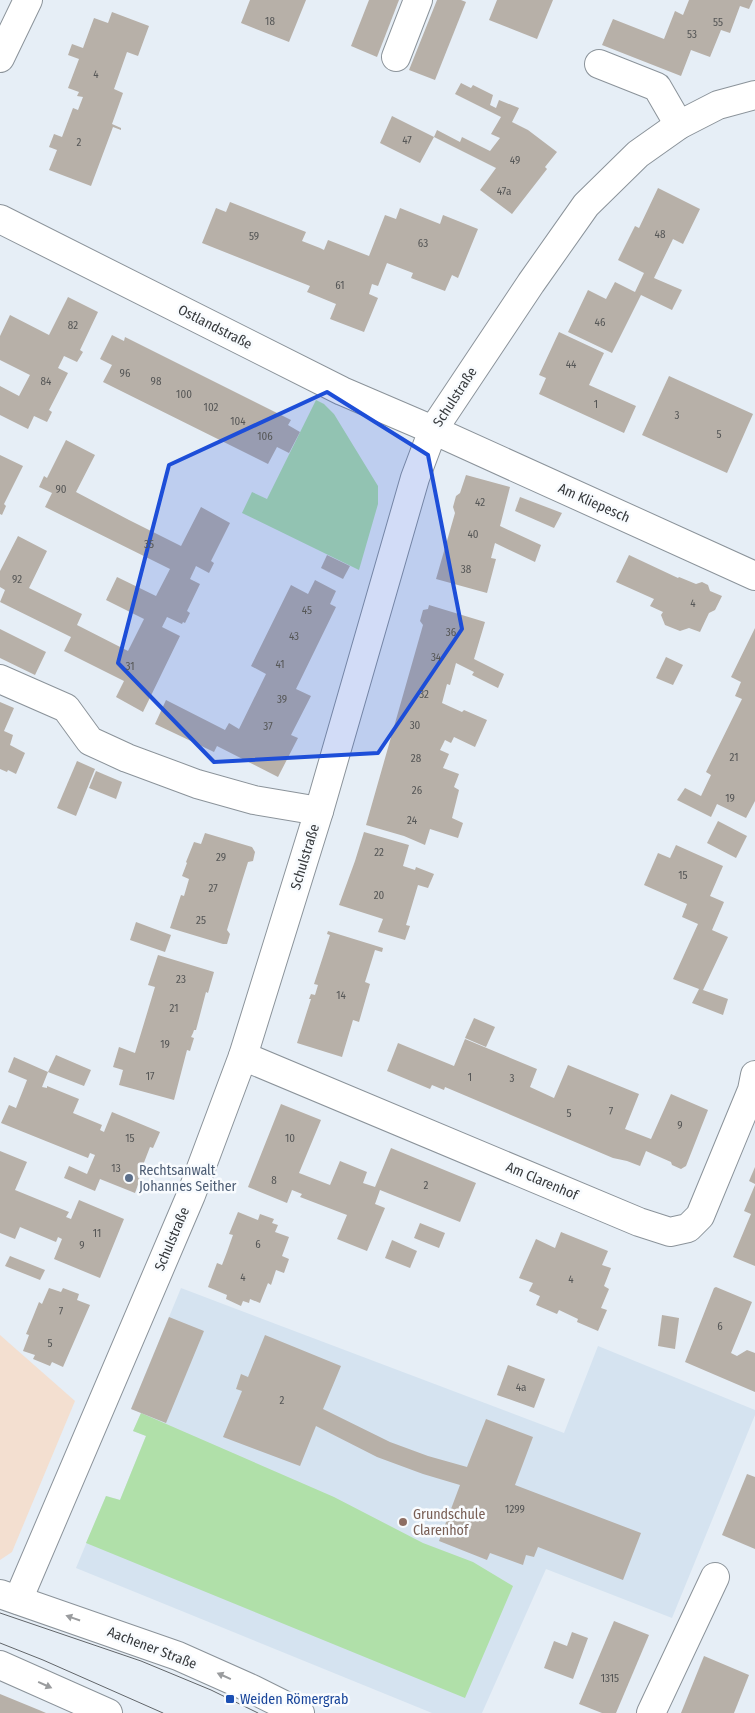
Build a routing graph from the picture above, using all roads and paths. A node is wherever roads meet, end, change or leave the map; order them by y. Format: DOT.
graph roads {
  1 [pos="28,0"];
  2 [pos="418,0"];
  3 [pos="396,57"];
  4 [pos="0,58"];
  5 [pos="599,64"];
  6 [pos="755,95"];
  7 [pos="679,125"];
  8 [pos="0,219"];
  9 [pos="433,430"];
  10 [pos="755,576"];
  11 [pos="0,679"];
  12 [pos="319,811"];
  13 [pos="243,1056"];
  14 [pos="755,1075"];
  15 [pos="715,1577"];
  16 [pos="9,1597"];
  17 [pos="0,1665"];
  18 [pos="108,1713"];
  19 [pos="300,1713"];
  20 [pos="651,1713"];
  1 -- 4 [label="street"];
  2 -- 3 [label="street"];
  5 -- 7 [label="street"];
  6 -- 7 [label="street, Schulstraße"];
  7 -- 9 [label="street, Schulstraße"];
  8 -- 9 [label="street, Ostlandstraße"];
  9 -- 10 [label="street, Am Kliepesch"];
  9 -- 12 [label="street, Schulstraße"];
  11 -- 12 [label="street, Schulstraße"];
  12 -- 13 [label="street, Schulstraße"];
  13 -- 14 [label="street, Am Clarenhof"];
  13 -- 16 [label="street, Schulstraße"];
  15 -- 20 [label="street"];
  19 -- 16 [label="street, Aachener Straße, one-way"];
  17 -- 18 [label="street, one-way"];
}
